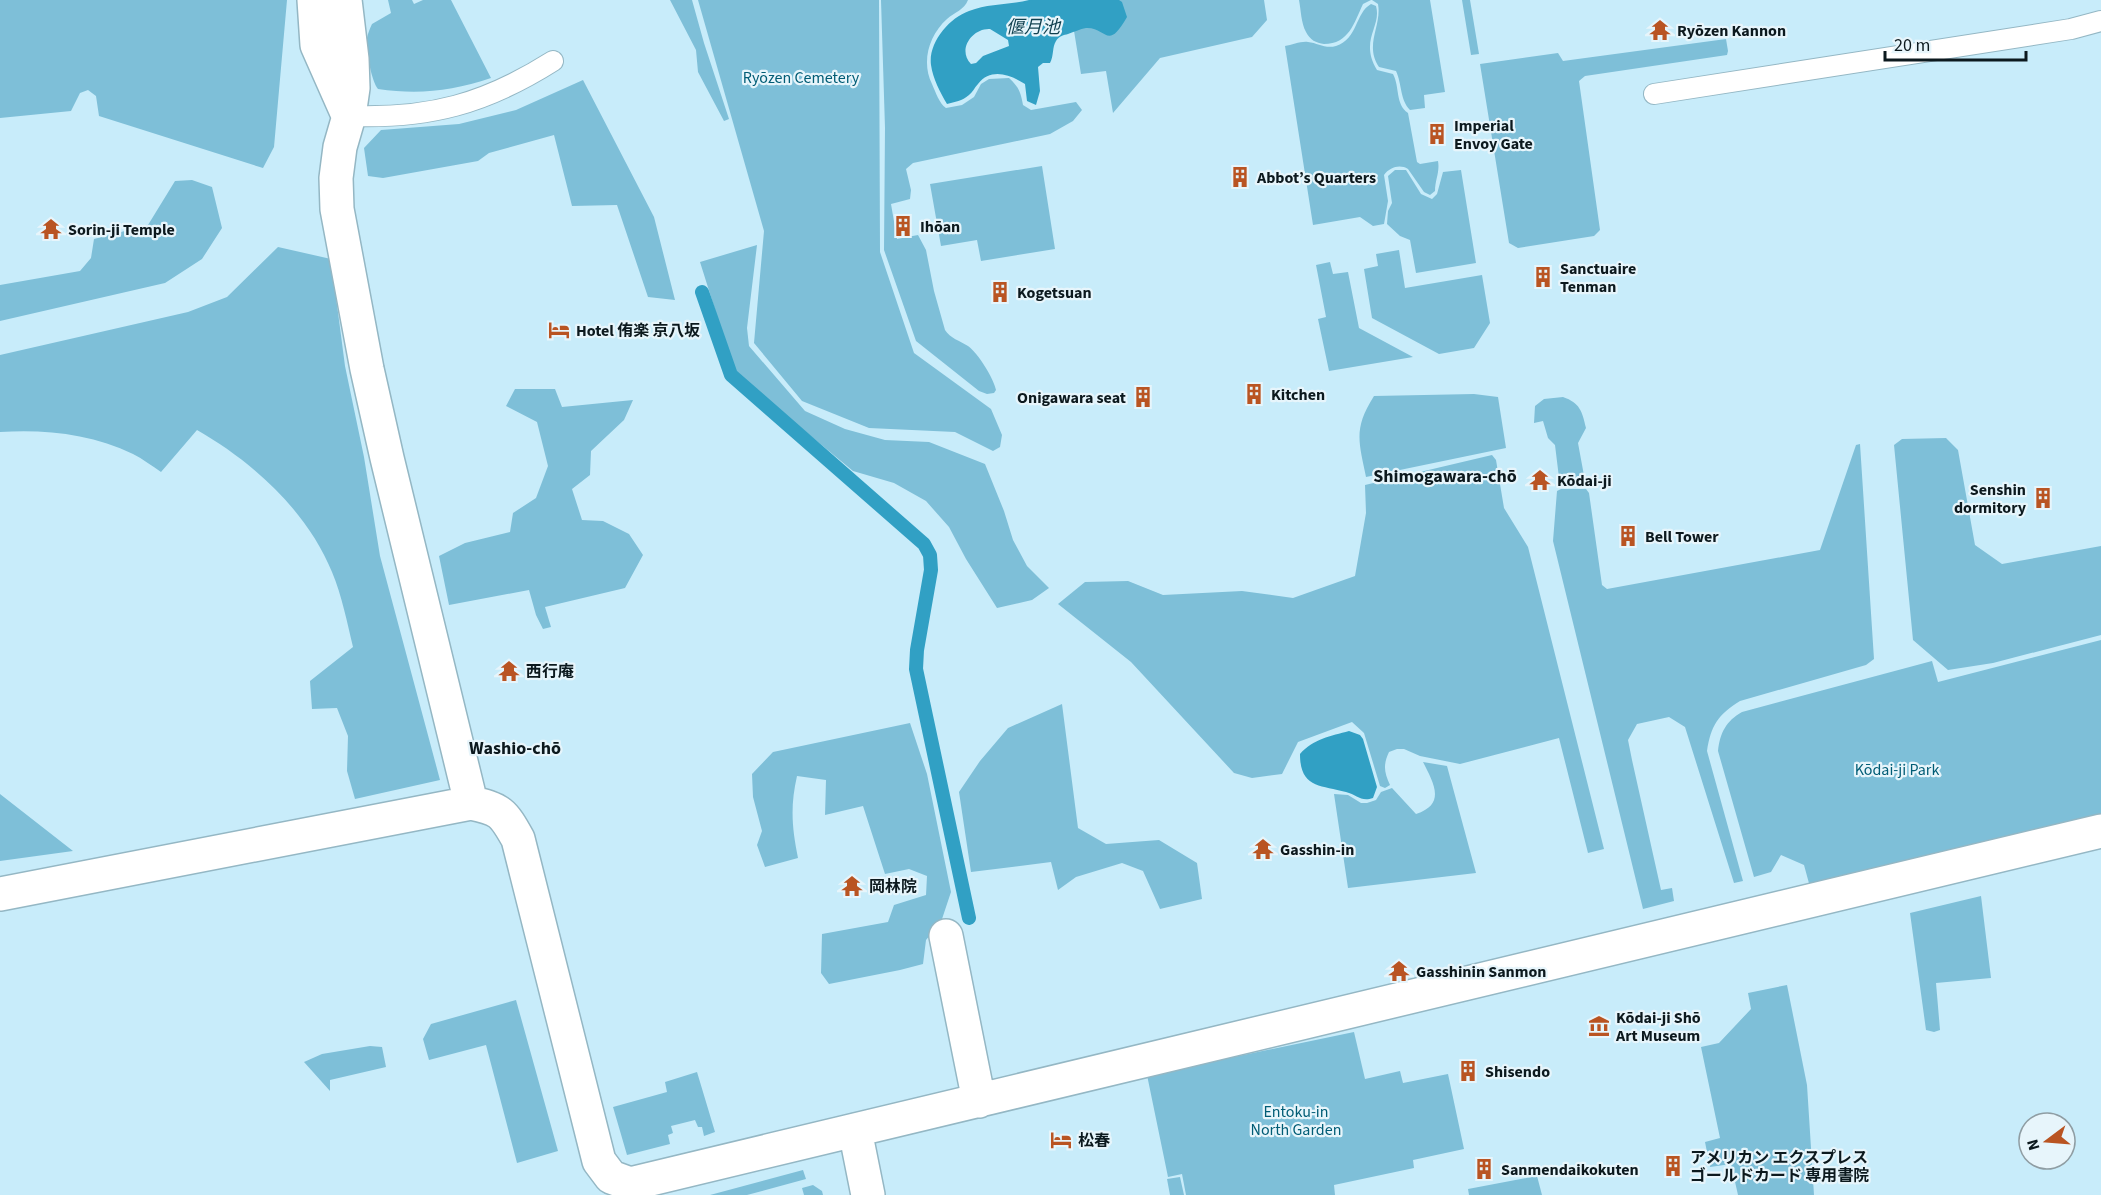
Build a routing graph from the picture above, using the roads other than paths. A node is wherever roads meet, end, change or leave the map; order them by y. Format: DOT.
graph roads {
  1 [pos="314,0"];
  2 [pos="345,0"];
  3 [pos="2101,21"];
  4 [pos="553,61"];
  5 [pos="1654,94"];
  6 [pos="349,116"];
  7 [pos="471,803"];
  8 [pos="2101,831"];
  9 [pos="0,894"];
  10 [pos="946,936"];
  11 [pos="979,1101"];
  12 [pos="855,1130"];
  13 [pos="631,1190"];
  14 [pos="868,1195"];
  1 -- 6 [label="street"];
  2 -- 6 [label="street"];
  3 -- 5 [label="lane"];
  4 -- 6 [label="lane"];
  6 -- 7 [label="street"];
  7 -- 9 [label="street"];
  7 -- 13 [label="street"];
  8 -- 11 [label="street"];
  10 -- 11 [label="street"];
  11 -- 12 [label="street"];
  12 -- 13 [label="street"];
  12 -- 14 [label="street"];
}
